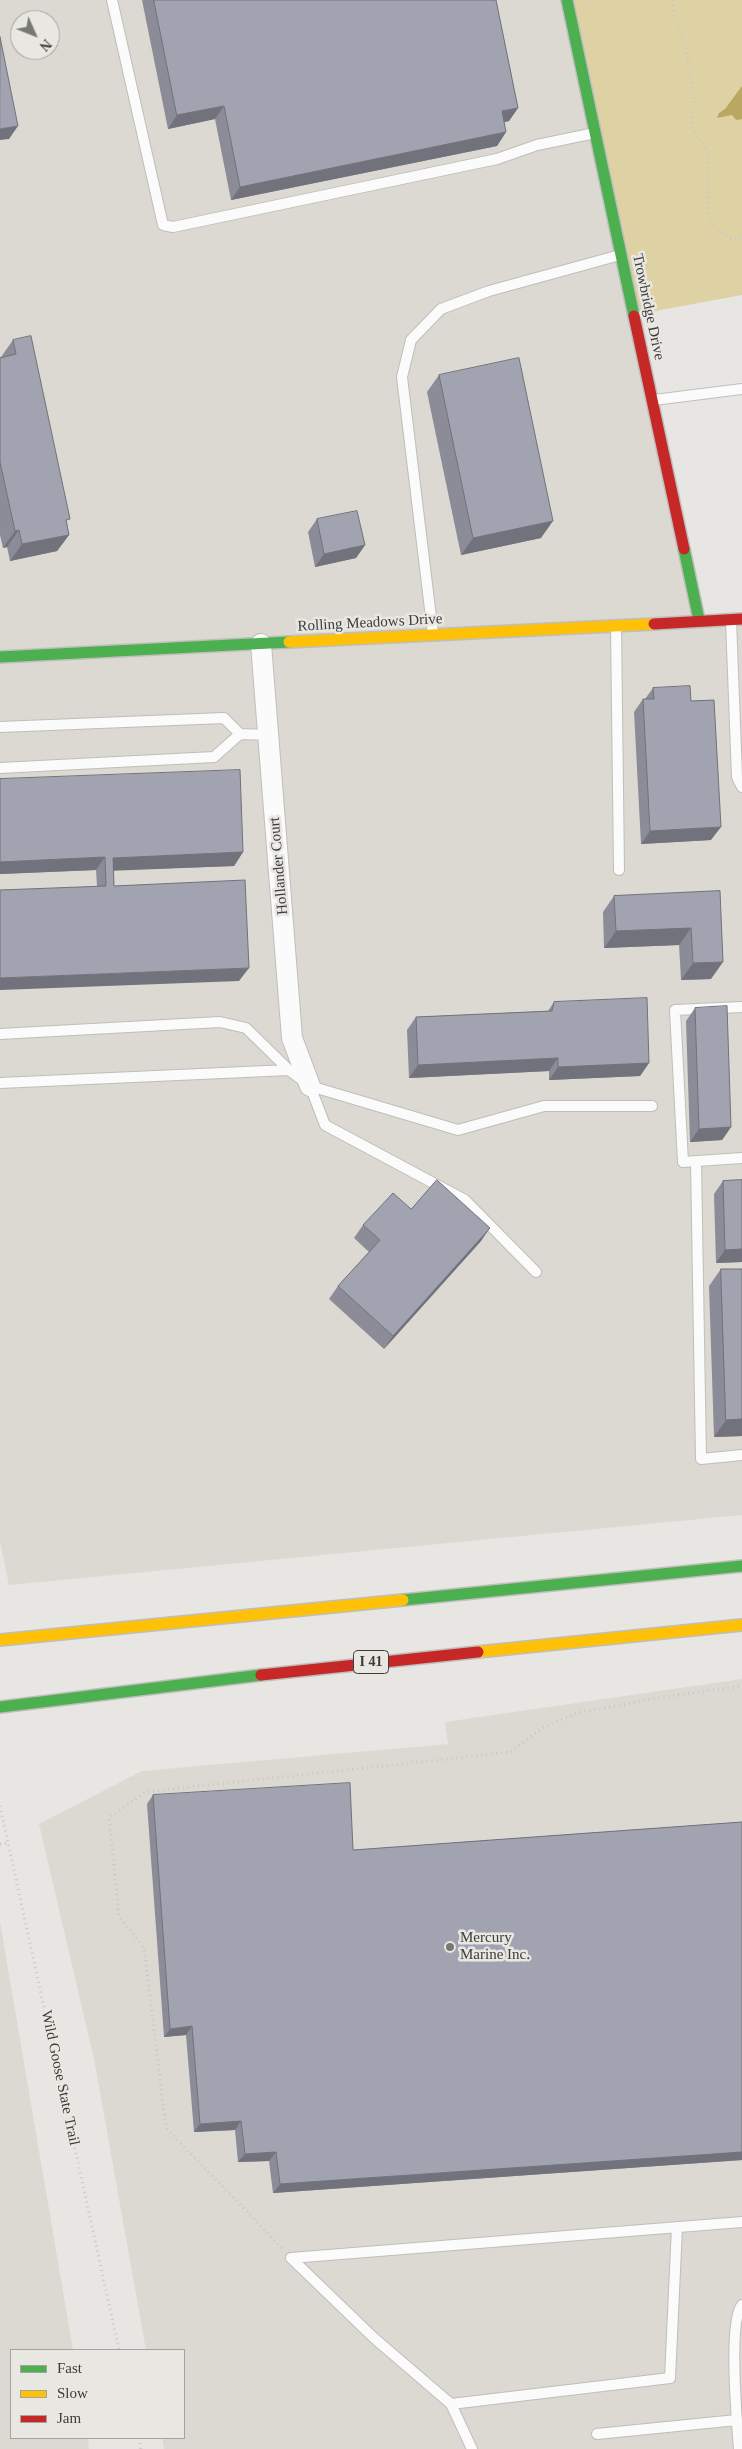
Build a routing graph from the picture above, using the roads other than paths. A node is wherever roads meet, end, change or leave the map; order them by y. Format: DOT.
graph roads {
  1 [pos="112,0"];
  2 [pos="567,0"];
  3 [pos="596,132"];
  4 [pos="621,254"];
  5 [pos="742,389"];
  6 [pos="652,400"];
  7 [pos="736,619"];
  8 [pos="699,620"];
  9 [pos="616,625"];
  10 [pos="433,634"];
  11 [pos="261,644"];
  12 [pos="0,657"];
  13 [pos="0,727"];
  14 [pos="240,734"];
  15 [pos="269,735"];
  16 [pos="0,768"];
  17 [pos="742,787"];
  18 [pos="619,870"];
  19 [pos="742,1007"];
  20 [pos="0,1034"];
  21 [pos="288,1070"];
  22 [pos="0,1083"];
  23 [pos="310,1086"];
  24 [pos="652,1106"];
  25 [pos="742,1158"];
  26 [pos="696,1161"];
  27 [pos="536,1272"];
  28 [pos="742,1455"];
  29 [pos="742,1566"];
  30 [pos="742,1624"];
  31 [pos="0,1640"];
  32 [pos="51,1702"];
  33 [pos="0,1707"];
  34 [pos="0,1711"];
  35 [pos="742,2222"];
  36 [pos="677,2227"];
  37 [pos="742,2304"];
  38 [pos="451,2404"];
  39 [pos="737,2420"];
  40 [pos="596,2434"];
  41 [pos="472,2449"];
  42 [pos="739,2449"];
  1 -- 3 [label="lane"];
  2 -- 3 [label="main road, Trowbridge Drive"];
  3 -- 4 [label="main road, Trowbridge Drive"];
  4 -- 6 [label="main road, Trowbridge Drive"];
  4 -- 10 [label="lane"];
  5 -- 6 [label="lane"];
  6 -- 8 [label="main road, Trowbridge Drive"];
  7 -- 8 [label="main road, Rolling Meadows Drive"];
  7 -- 17 [label="lane"];
  8 -- 9 [label="main road, Rolling Meadows Drive"];
  9 -- 10 [label="main road, Rolling Meadows Drive"];
  9 -- 18 [label="lane"];
  10 -- 11 [label="main road, Rolling Meadows Drive"];
  11 -- 12 [label="main road, Rolling Meadows Drive"];
  11 -- 15 [label="street, Hollander Court"];
  13 -- 14 [label="lane"];
  14 -- 15 [label="lane"];
  14 -- 16 [label="lane"];
  15 -- 23 [label="street, Hollander Court"];
  19 -- 26 [label="lane"];
  20 -- 21 [label="lane"];
  21 -- 22 [label="lane"];
  21 -- 23 [label="lane"];
  23 -- 24 [label="lane"];
  23 -- 27 [label="lane"];
  25 -- 26 [label="lane"];
  26 -- 28 [label="lane"];
  29 -- 31 [label="main road"];
  30 -- 32 [label="main road, I 41"];
  32 -- 33 [label="main road, I 41"];
  32 -- 34 [label="main road"];
  35 -- 36 [label="lane"];
  36 -- 38 [label="lane"];
  36 -- 38 [label="lane"];
  37 -- 39 [label="lane"];
  38 -- 41 [label="lane"];
  39 -- 40 [label="lane"];
  39 -- 42 [label="lane"];
}
